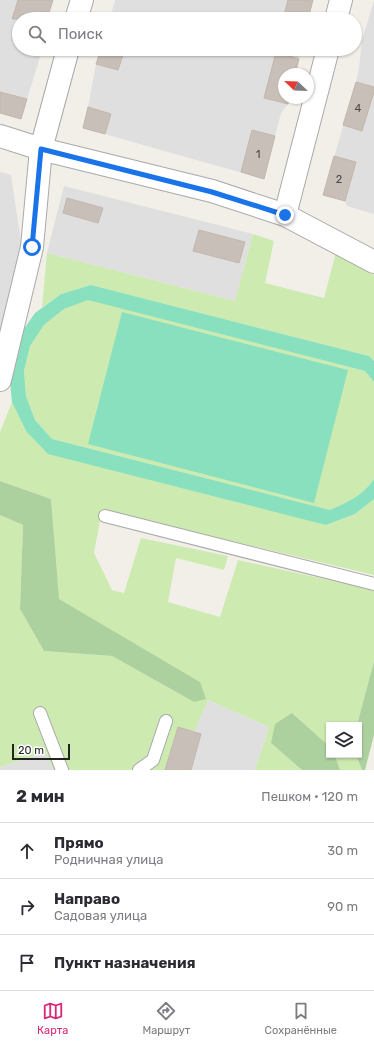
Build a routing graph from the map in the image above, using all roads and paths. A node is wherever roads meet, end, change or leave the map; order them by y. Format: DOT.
graph roads {
  1 [pos="82,0"];
  2 [pos="341,0"];
  3 [pos="78,12"];
  4 [pos="338,12"];
  5 [pos="66,56"];
  6 [pos="326,56"];
  7 [pos="0,136"];
  8 [pos="41,149"];
  9 [pos="285,215"];
  10 [pos="374,262"];
  11 [pos="0,380"];
  12 [pos="105,516"];
  13 [pos="374,584"];
  14 [pos="40,713"];
  15 [pos="166,721"];
  16 [pos="62,770"];
  17 [pos="139,770"];
  1 -- 3 [label="street"];
  2 -- 4 [label="street"];
  5 -- 8 [label="street"];
  6 -- 9 [label="street"];
  7 -- 8 [label="street"];
  8 -- 9 [label="street"];
  8 -- 11 [label="street"];
  9 -- 10 [label="street"];
  12 -- 13 [label="lane"];
  14 -- 16 [label="lane"];
  15 -- 17 [label="lane"];
}
